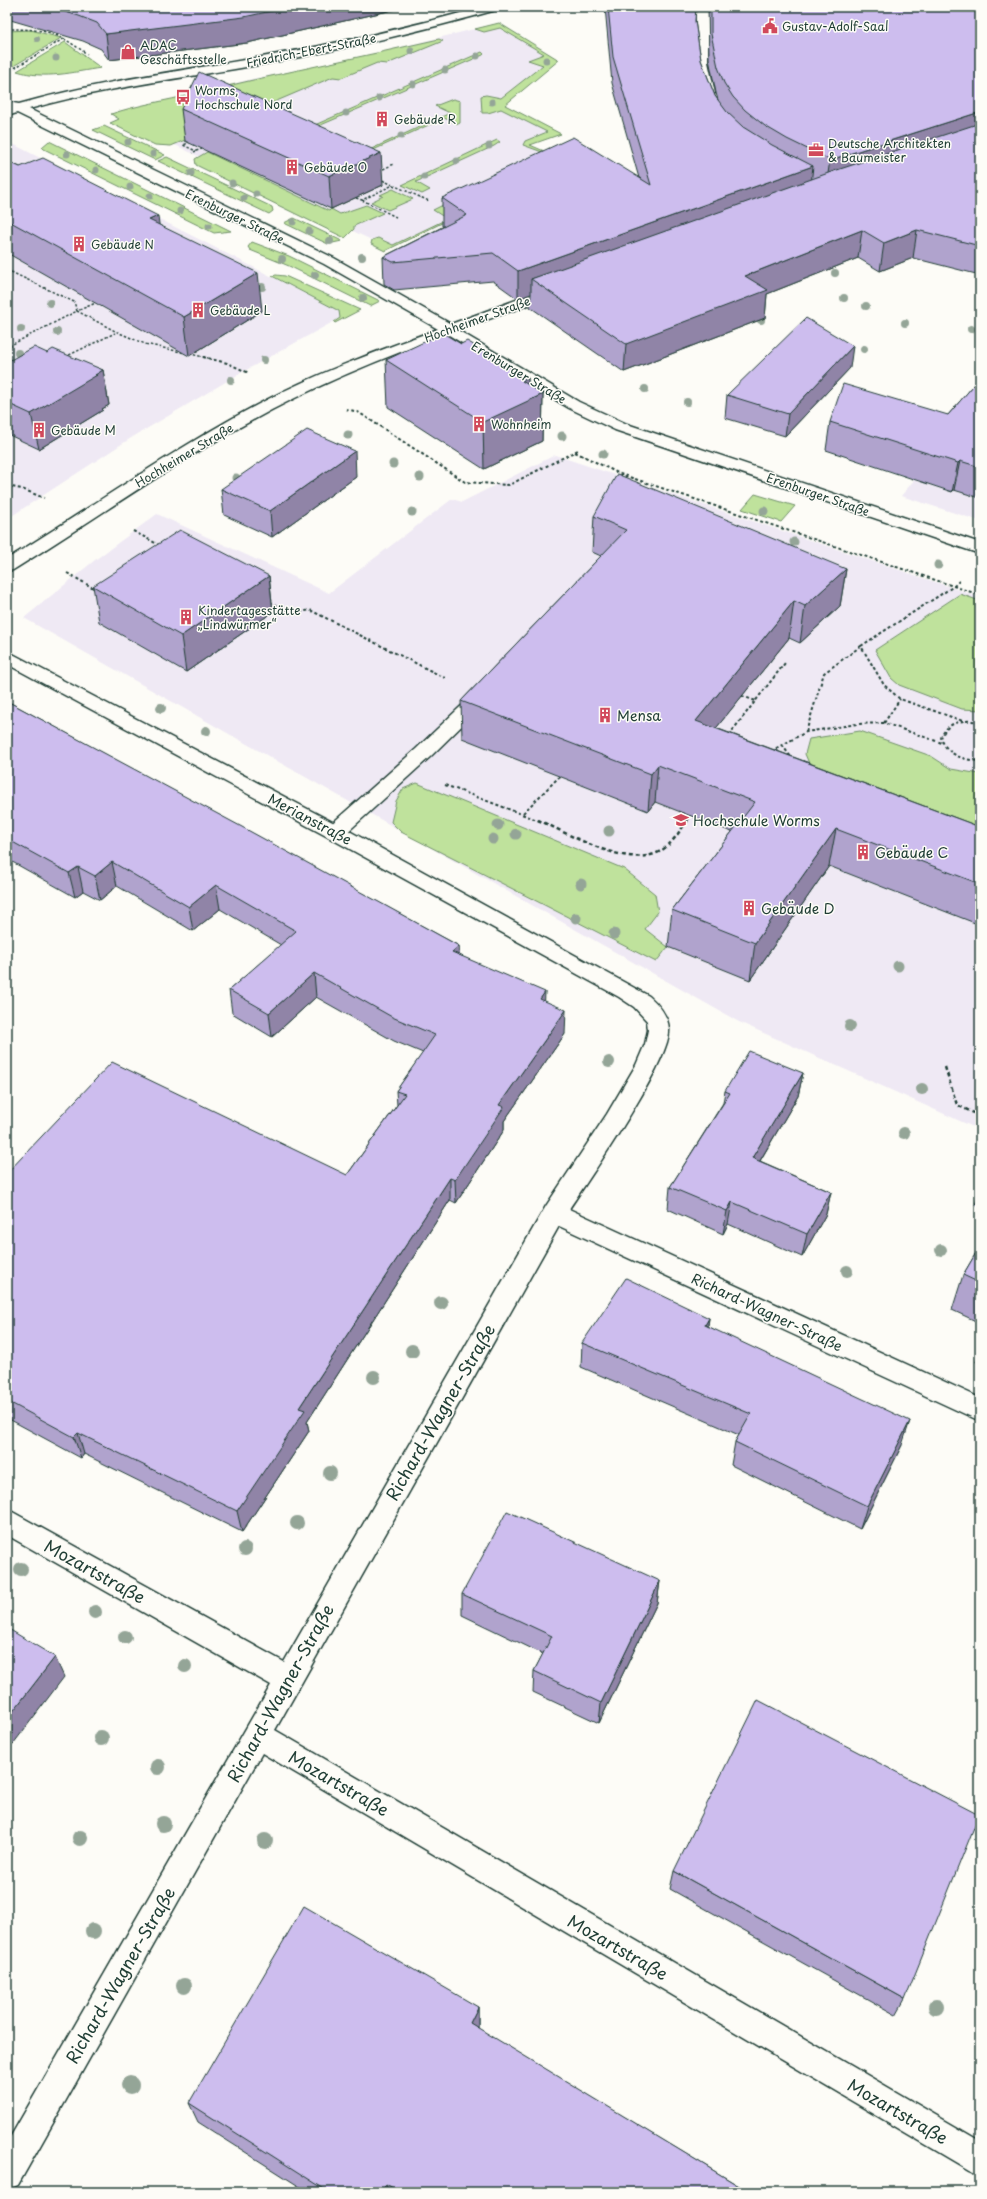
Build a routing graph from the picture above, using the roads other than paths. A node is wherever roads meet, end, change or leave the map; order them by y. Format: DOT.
graph roads {
  1 [pos="496,7"];
  2 [pos="702,7"];
  3 [pos="712,105"];
  4 [pos="10,108"];
  5 [pos="574,284"];
  6 [pos="449,329"];
  7 [pos="980,549"];
  8 [pos="7,566"];
  9 [pos="7,657"];
  10 [pos="498,681"];
  11 [pos="335,832"];
  12 [pos="611,983"];
  13 [pos="554,1213"];
  14 [pos="980,1410"];
  15 [pos="7,1521"];
  16 [pos="287,1679"];
  17 [pos="257,1735"];
  18 [pos="980,2159"];
  19 [pos="7,2174"];
  1 -- 4 [label="street, Friedrich-Ebert-Straße"];
  2 -- 3 [label="street"];
  4 -- 6 [label="street, Erenburger Straße"];
  5 -- 6 [label="street, Hochheimer Straße"];
  6 -- 7 [label="street, Erenburger Straße"];
  6 -- 8 [label="street, Hochheimer Straße"];
  9 -- 11 [label="street, Merianstraße"];
  10 -- 11 [label="street"];
  11 -- 12 [label="street, Merianstraße"];
  12 -- 13 [label="street, Richard-Wagner-Straße"];
  13 -- 14 [label="street, Richard-Wagner-Straße"];
  13 -- 16 [label="street, Richard-Wagner-Straße"];
  15 -- 16 [label="street, Mozartstraße"];
  16 -- 17 [label="street, Richard-Wagner-Straße"];
  17 -- 18 [label="street, Mozartstraße"];
  17 -- 19 [label="street, Richard-Wagner-Straße"];
}
